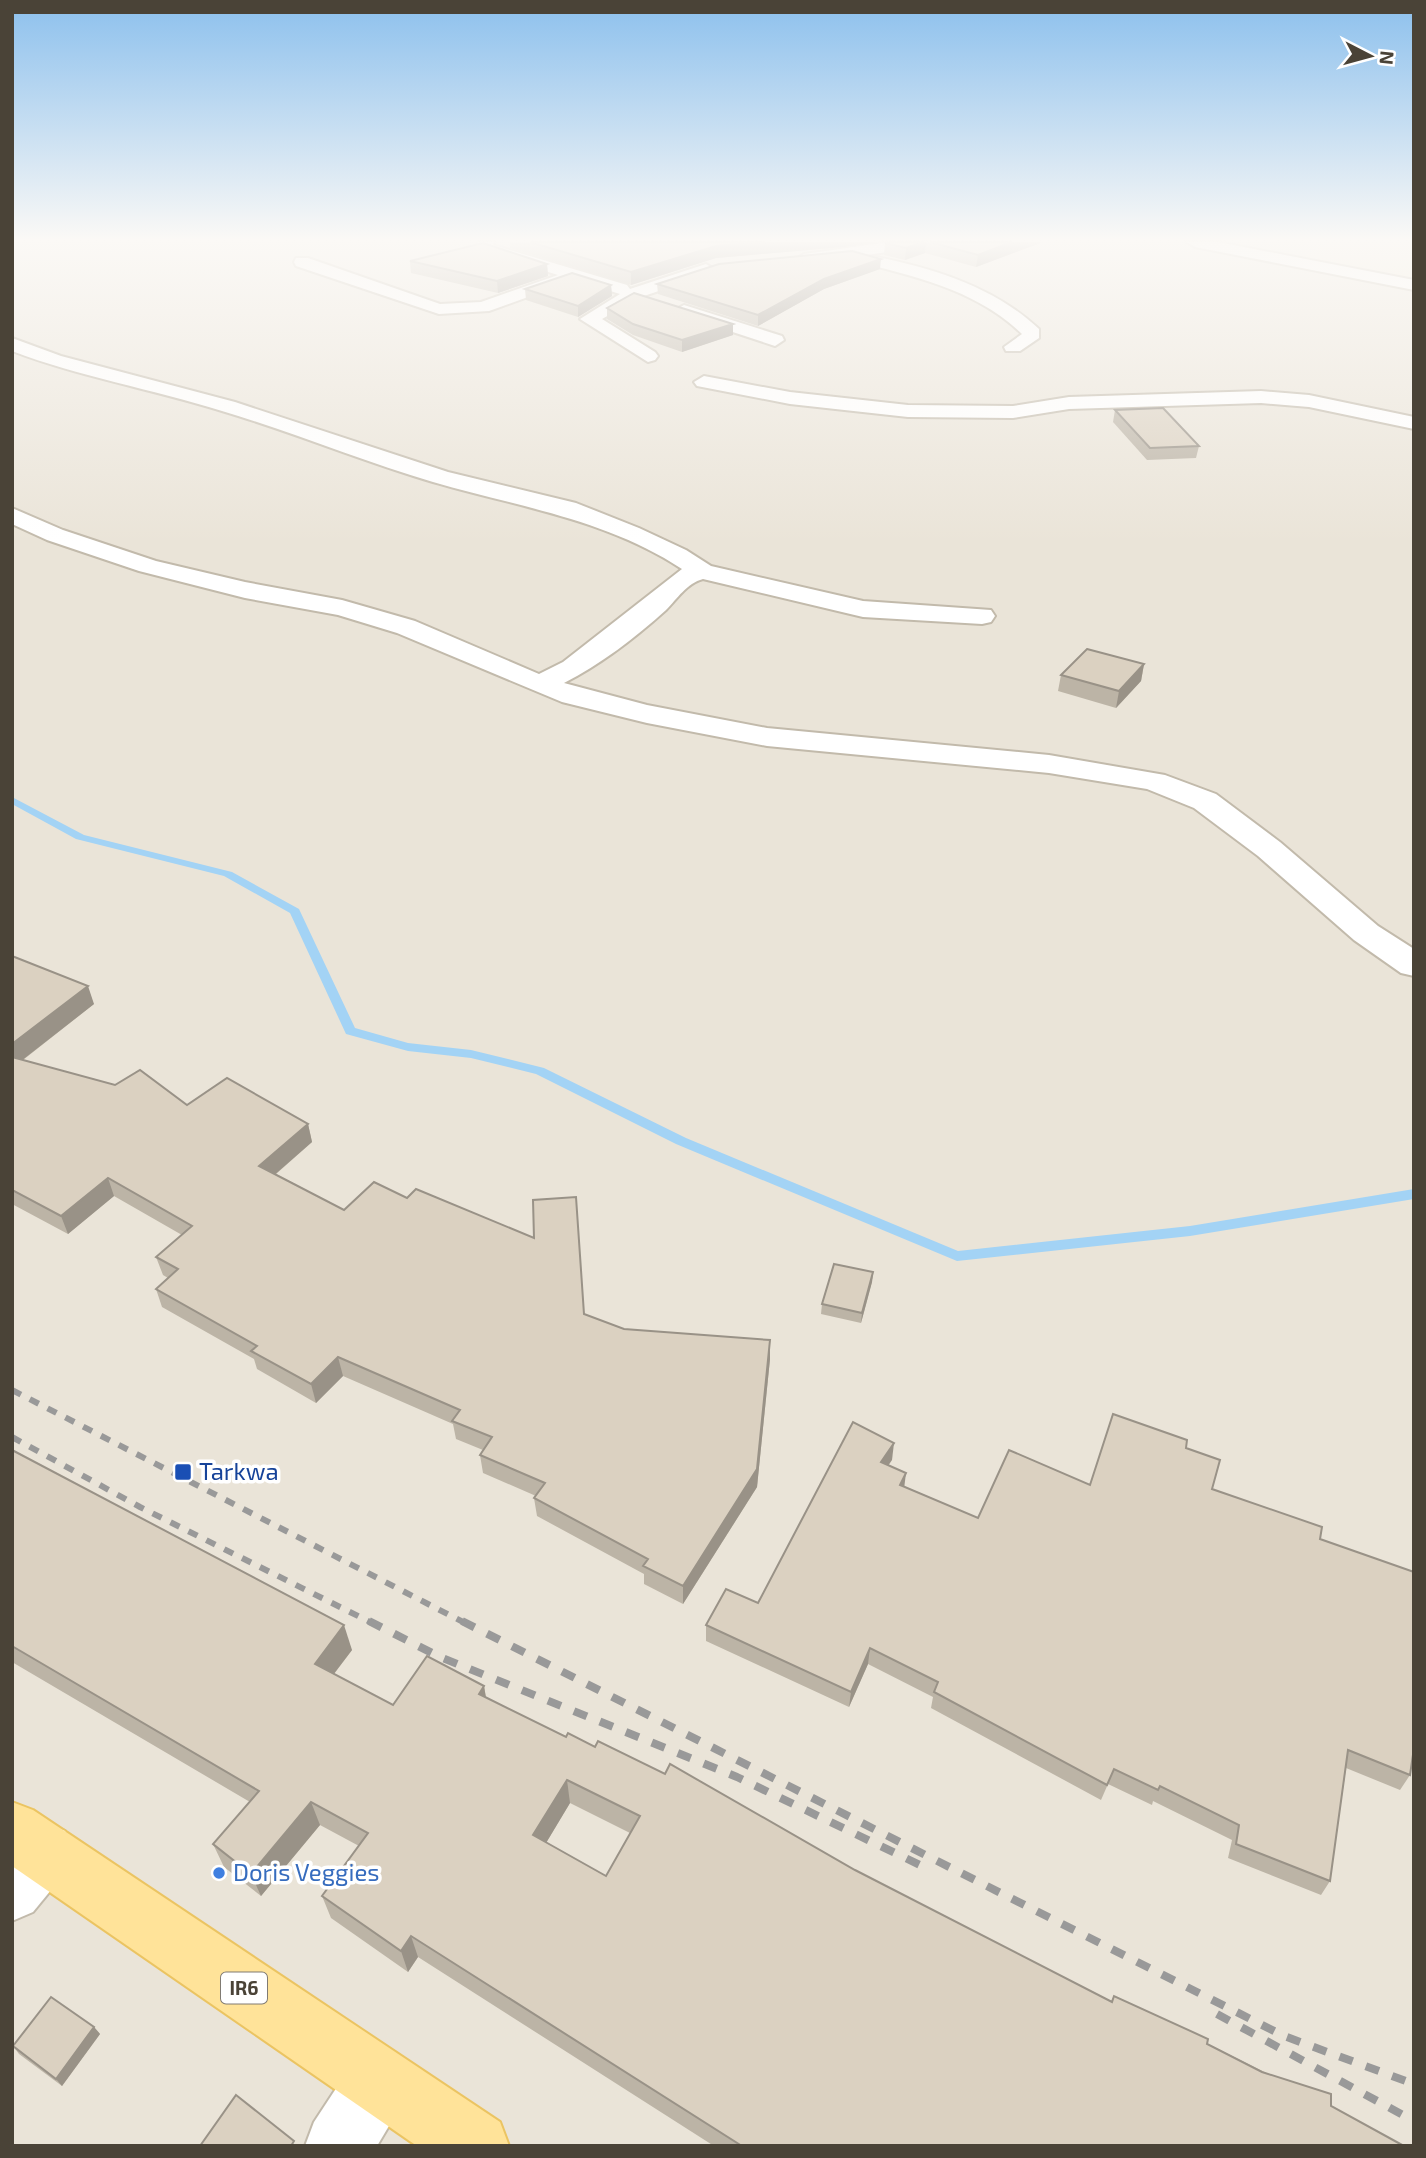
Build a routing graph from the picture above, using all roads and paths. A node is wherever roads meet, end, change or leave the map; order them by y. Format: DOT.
graph roads {
  1 [pos="627,343"];
  2 [pos="1021,343"];
  3 [pos="1013,347"];
  4 [pos="16,348"];
  5 [pos="648,356"];
  6 [pos="705,382"];
  7 [pos="1414,423"];
  8 [pos="12,515"];
  9 [pos="703,572"];
  10 [pos="982,616"];
  11 [pos="543,683"];
  12 [pos="1414,965"];
  13 [pos="23,1858"];
  14 [pos="379,2081"];
  15 [pos="338,2146"];
  16 [pos="476,2146"];
  1 -- 5 [label="street"];
  2 -- 3 [label="street"];
  4 -- 9 [label="street"];
  6 -- 7 [label="street"];
  8 -- 11 [label="street"];
  9 -- 10 [label="street"];
  9 -- 11 [label="street"];
  11 -- 12 [label="street"];
  13 -- 14 [label="main road, IR6"];
  14 -- 15 [label="street"];
  14 -- 16 [label="main road, IR6"];
}
